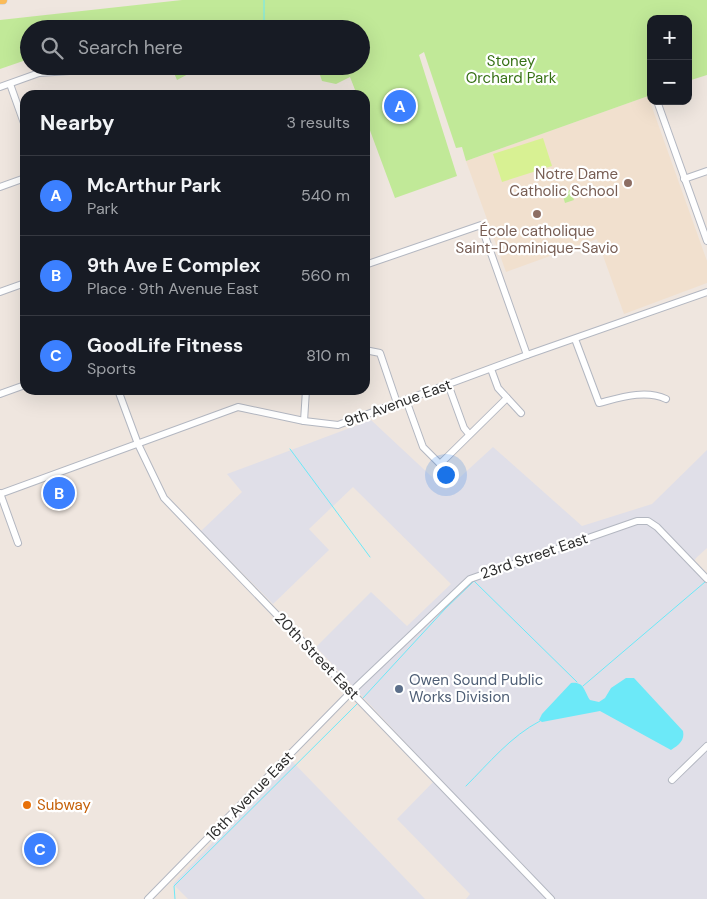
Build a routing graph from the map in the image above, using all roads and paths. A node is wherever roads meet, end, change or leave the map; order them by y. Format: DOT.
graph roads {
  1 [pos="34,75"];
  2 [pos="10,84"];
  3 [pos="0,87"];
  4 [pos="658,105"];
  5 [pos="20,112"];
  6 [pos="707,171"];
  7 [pos="684,179"];
  8 [pos="20,180"];
  9 [pos="0,187"];
  10 [pos="706,237"];
  11 [pos="370,263"];
  12 [pos="20,285"];
  13 [pos="0,292"];
  14 [pos="707,292"];
  15 [pos="575,339"];
  16 [pos="370,351"];
  17 [pos="527,355"];
  18 [pos="491,369"];
  19 [pos="448,384"];
  20 [pos="20,387"];
  21 [pos="0,394"];
  22 [pos="120,395"];
  23 [pos="306,395"];
  24 [pos="507,398"];
  25 [pos="666,399"];
  26 [pos="406,400"];
  27 [pos="397,404"];
  28 [pos="521,413"];
  29 [pos="304,421"];
  30 [pos="469,434"];
  31 [pos="138,444"];
  32 [pos="440,464"];
  33 [pos="451,475"];
  34 [pos="0,494"];
  35 [pos="18,543"];
  36 [pos="707,578"];
  37 [pos="351,692"];
  38 [pos="707,746"];
  39 [pos="672,780"];
  40 [pos="148,899"];
  41 [pos="551,899"];
  1 -- 2 [label="street"];
  2 -- 3 [label="street"];
  2 -- 5 [label="street"];
  4 -- 7 [label="street"];
  6 -- 7 [label="street"];
  7 -- 10 [label="street"];
  8 -- 9 [label="street"];
  11 -- 17 [label="street"];
  12 -- 13 [label="street"];
  14 -- 15 [label="street, 9th Avenue East"];
  15 -- 17 [label="street, 9th Avenue East"];
  15 -- 25 [label="street"];
  16 -- 27 [label="street"];
  17 -- 18 [label="street, 9th Avenue East"];
  18 -- 19 [label="street, 9th Avenue East"];
  18 -- 24 [label="street"];
  19 -- 26 [label="street, 9th Avenue East"];
  19 -- 30 [label="street"];
  20 -- 21 [label="street"];
  22 -- 31 [label="street, 20th Street East"];
  23 -- 29 [label="street"];
  24 -- 28 [label="street"];
  24 -- 30 [label="street"];
  26 -- 27 [label="street, 9th Avenue East"];
  26 -- 32 [label="street"];
  27 -- 29 [label="street, 9th Avenue East"];
  29 -- 31 [label="street, 9th Avenue East"];
  30 -- 32 [label="street"];
  31 -- 34 [label="street, 9th Avenue East"];
  31 -- 37 [label="street, 20th Street East"];
  32 -- 33 [label="street"];
  34 -- 35 [label="street"];
  36 -- 37 [label="street, 23rd Street East"];
  37 -- 40 [label="street, 16th Avenue East"];
  37 -- 41 [label="street, 20th Street East"];
  38 -- 39 [label="street"];
}
